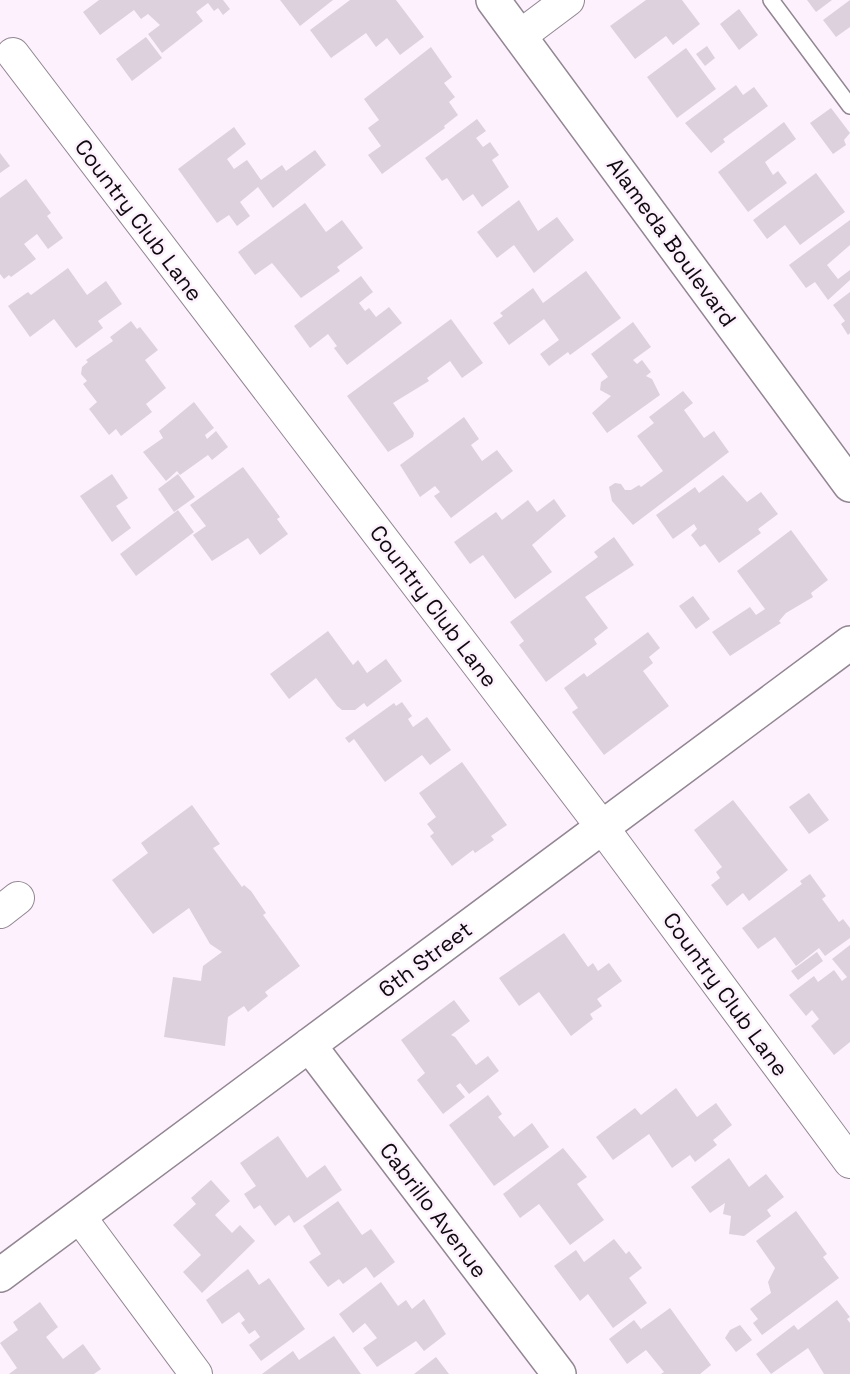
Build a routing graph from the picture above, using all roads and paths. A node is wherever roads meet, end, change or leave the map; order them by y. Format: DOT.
graph roads {
  1 [pos="493,0"];
  2 [pos="568,0"];
  3 [pos="771,0"];
  4 [pos="520,36"];
  5 [pos="13,54"];
  6 [pos="850,106"];
  7 [pos="850,485"];
  8 [pos="850,643"];
  9 [pos="602,827"];
  10 [pos="309,1045"];
  11 [pos="850,1162"];
  12 [pos="79,1216"];
  13 [pos="0,1275"];
  14 [pos="196,1374"];
  15 [pos="559,1374"];
  1 -- 4 [label="street, Alameda Boulevard"];
  2 -- 4 [label="street"];
  3 -- 6 [label="lane"];
  4 -- 7 [label="street, Alameda Boulevard"];
  5 -- 9 [label="street, Country Club Lane"];
  8 -- 9 [label="street, 6th Street"];
  9 -- 10 [label="street, 6th Street"];
  9 -- 11 [label="street, Country Club Lane"];
  10 -- 12 [label="street, 6th Street"];
  10 -- 15 [label="street, Cabrillo Avenue"];
  12 -- 13 [label="street, 6th Street"];
  12 -- 14 [label="street"];
}
